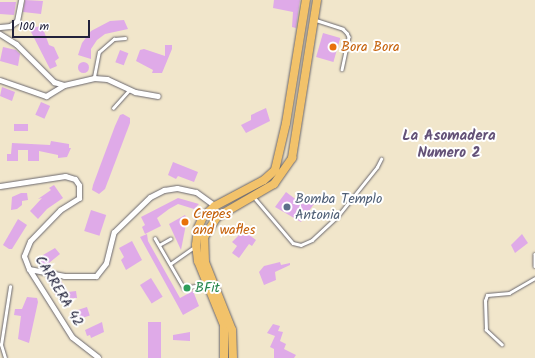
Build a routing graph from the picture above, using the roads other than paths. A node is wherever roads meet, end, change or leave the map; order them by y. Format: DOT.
graph roads {
  1 [pos="21,0"];
  2 [pos="306,0"];
  3 [pos="317,0"];
  4 [pos="313,20"];
  5 [pos="1,28"];
  6 [pos="0,34"];
  7 [pos="125,38"];
  8 [pos="342,69"];
  9 [pos="94,78"];
  10 [pos="0,80"];
  11 [pos="54,82"];
  12 [pos="64,85"];
  13 [pos="55,90"];
  14 [pos="129,90"];
  15 [pos="158,96"];
  16 [pos="113,108"];
  17 [pos="381,159"];
  18 [pos="0,186"];
  19 [pos="254,196"];
  20 [pos="215,206"];
  21 [pos="155,238"];
  22 [pos="170,239"];
  23 [pos="159,244"];
  24 [pos="196,246"];
  25 [pos="535,254"];
  26 [pos="170,264"];
  27 [pos="535,266"];
  28 [pos="29,269"];
  29 [pos="535,278"];
  30 [pos="207,284"];
  31 [pos="10,287"];
  32 [pos="502,345"];
  33 [pos="98,357"];
  34 [pos="5,358"];
  35 [pos="224,358"];
  36 [pos="233,358"];
  1 -- 5 [label="street"];
  2 -- 20 [label="main road"];
  3 -- 4 [label="main road"];
  4 -- 8 [label="lane"];
  4 -- 19 [label="main road"];
  6 -- 11 [label="street"];
  7 -- 9 [label="lane"];
  9 -- 12 [label="street"];
  9 -- 14 [label="street"];
  10 -- 13 [label="street"];
  11 -- 12 [label="street"];
  11 -- 13 [label="street"];
  12 -- 13 [label="street"];
  14 -- 15 [label="street"];
  14 -- 16 [label="lane"];
  17 -- 19 [label="lane"];
  18 -- 28 [label="street, CARRERA 42"];
  19 -- 36 [label="main road"];
  20 -- 24 [label="main road"];
  20 -- 28 [label="street"];
  21 -- 23 [label="lane"];
  22 -- 23 [label="lane"];
  23 -- 26 [label="lane"];
  24 -- 26 [label="lane"];
  24 -- 30 [label="main road"];
  25 -- 27 [label="lane"];
  26 -- 30 [label="lane"];
  28 -- 33 [label="street, CARRERA 42"];
  29 -- 32 [label="lane"];
  30 -- 35 [label="main road"];
  31 -- 34 [label="lane"];
}
